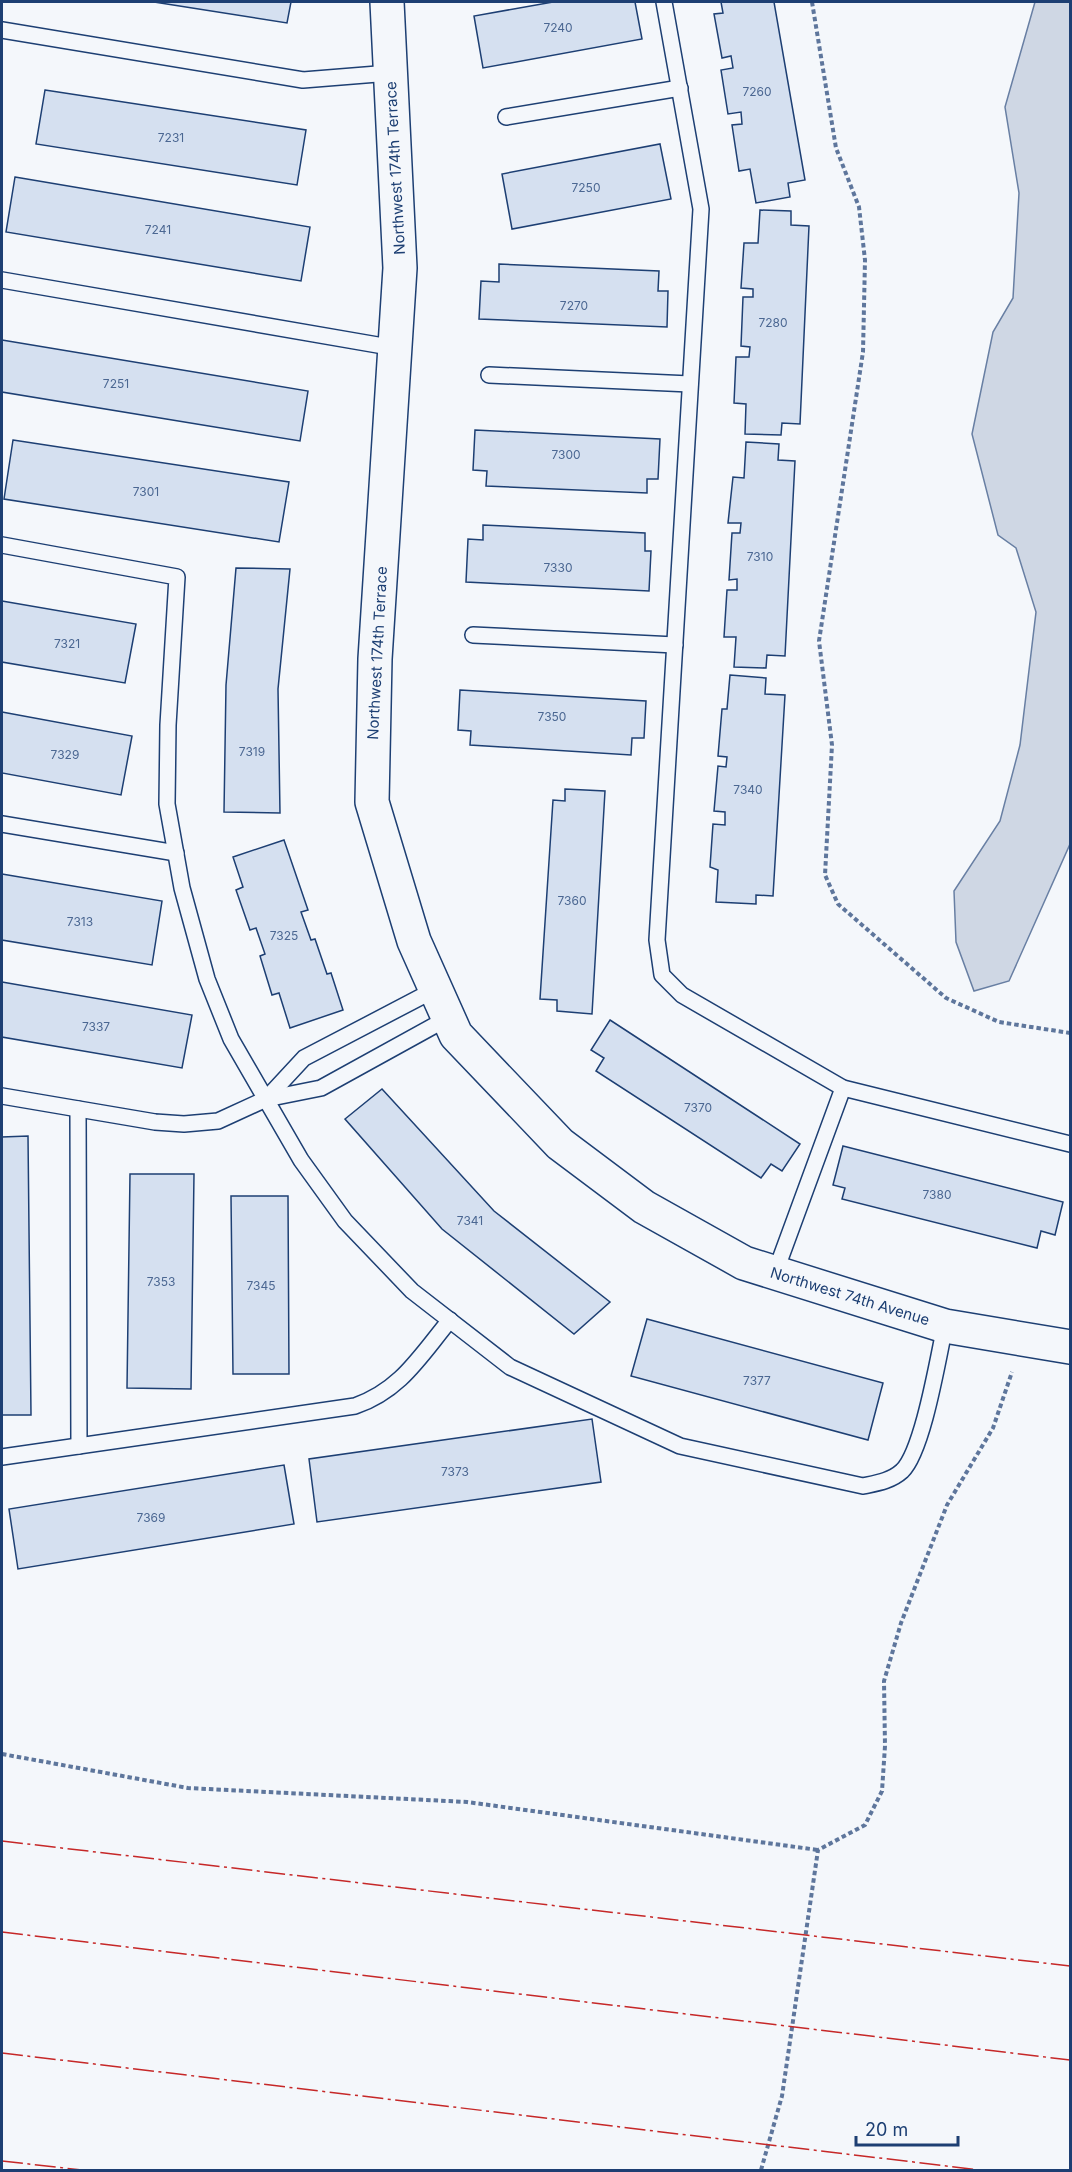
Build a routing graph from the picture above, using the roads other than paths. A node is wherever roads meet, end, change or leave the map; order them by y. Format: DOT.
graph roads {
  1 [pos="387,2"];
  2 [pos="664,2"];
  3 [pos="2,30"];
  4 [pos="390,73"];
  5 [pos="680,88"];
  6 [pos="506,117"];
  7 [pos="2,280"];
  8 [pos="394,348"];
  9 [pos="489,375"];
  10 [pos="690,384"];
  11 [pos="2,545"];
  12 [pos="473,635"];
  13 [pos="675,645"];
  14 [pos="2,824"];
  15 [pos="176,853"];
  16 [pos="442,1004"];
  17 [pos="843,1088"];
  18 [pos="2,1096"];
  19 [pos="266,1099"];
  20 [pos="78,1109"];
  21 [pos="1071,1144"];
  22 [pos="644,1207"];
  23 [pos="775,1273"];
  24 [pos="450,1320"];
  25 [pos="945,1326"];
  26 [pos="1071,1347"];
  27 [pos="79,1446"];
  28 [pos="2,1457"];
  1 -- 4 [label="street, Northwest 174th Terrace"];
  2 -- 5 [label="lane"];
  3 -- 4 [label="lane"];
  4 -- 8 [label="street, Northwest 174th Terrace"];
  5 -- 6 [label="lane"];
  5 -- 10 [label="lane"];
  7 -- 8 [label="lane"];
  8 -- 16 [label="street, Northwest 174th Terrace"];
  9 -- 10 [label="lane"];
  10 -- 13 [label="lane"];
  11 -- 15 [label="lane"];
  12 -- 13 [label="lane"];
  13 -- 17 [label="lane"];
  14 -- 15 [label="lane"];
  15 -- 19 [label="lane"];
  16 -- 19 [label="lane"];
  16 -- 19 [label="lane"];
  16 -- 22 [label="street, Northwest 174th Terrace"];
  17 -- 21 [label="lane"];
  17 -- 23 [label="lane"];
  18 -- 20 [label="lane"];
  19 -- 20 [label="lane"];
  19 -- 24 [label="lane"];
  20 -- 27 [label="lane"];
  22 -- 23 [label="street, Northwest 74th Avenue"];
  23 -- 25 [label="street, Northwest 74th Avenue"];
  24 -- 25 [label="lane"];
  24 -- 27 [label="lane"];
  25 -- 26 [label="street, Northwest 74th Avenue"];
  27 -- 28 [label="lane"];
}
